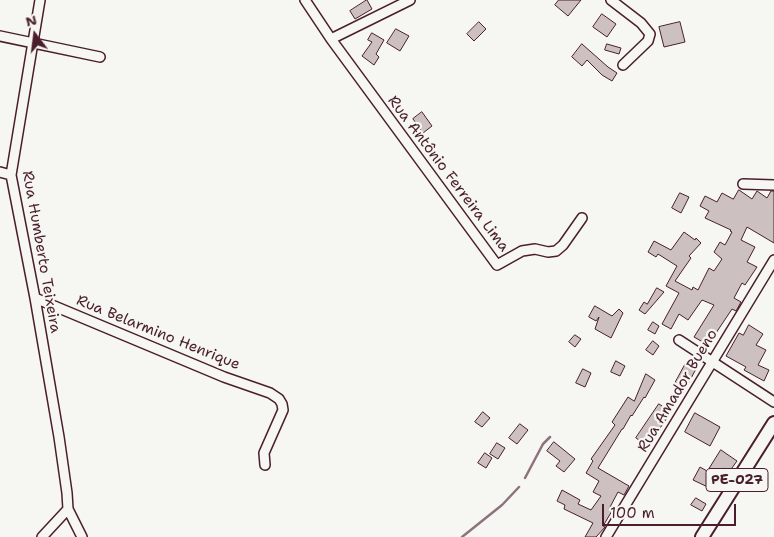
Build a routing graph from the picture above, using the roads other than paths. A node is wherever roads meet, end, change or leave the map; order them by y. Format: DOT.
graph roads {
  1 [pos="40,0"];
  2 [pos="305,0"];
  3 [pos="410,0"];
  4 [pos="611,0"];
  5 [pos="0,36"];
  6 [pos="331,39"];
  7 [pos="34,42"];
  8 [pos="100,57"];
  9 [pos="623,65"];
  10 [pos="0,172"];
  11 [pos="11,174"];
  12 [pos="743,184"];
  13 [pos="774,185"];
  14 [pos="582,218"];
  15 [pos="774,260"];
  16 [pos="36,298"];
  17 [pos="679,340"];
  18 [pos="712,361"];
  19 [pos="774,402"];
  20 [pos="774,423"];
  21 [pos="265,465"];
  22 [pos="68,509"];
  23 [pos="42,537"];
  24 [pos="82,537"];
  25 [pos="606,537"];
  26 [pos="702,537"];
  1 -- 7 [label="street, Rua Humberto Teixeira"];
  2 -- 6 [label="street, Rua Antônio Ferreira Lima"];
  3 -- 6 [label="street"];
  4 -- 9 [label="street"];
  5 -- 7 [label="street"];
  6 -- 14 [label="street, Rua Antônio Ferreira Lima"];
  7 -- 8 [label="street"];
  7 -- 11 [label="street, Rua Humberto Teixeira"];
  10 -- 11 [label="street"];
  11 -- 16 [label="street, Rua Humberto Teixeira"];
  12 -- 13 [label="street"];
  15 -- 18 [label="street, Rua Amador Bueno"];
  16 -- 21 [label="street, Rua Belarmino Henrique"];
  16 -- 22 [label="street, Rua Humberto Teixeira"];
  17 -- 18 [label="street"];
  18 -- 19 [label="street"];
  18 -- 25 [label="street, Rua Amador Bueno"];
  20 -- 26 [label="main road, PE-027"];
  22 -- 23 [label="street"];
  22 -- 24 [label="street, Rua Humberto Teixeira"];
}
